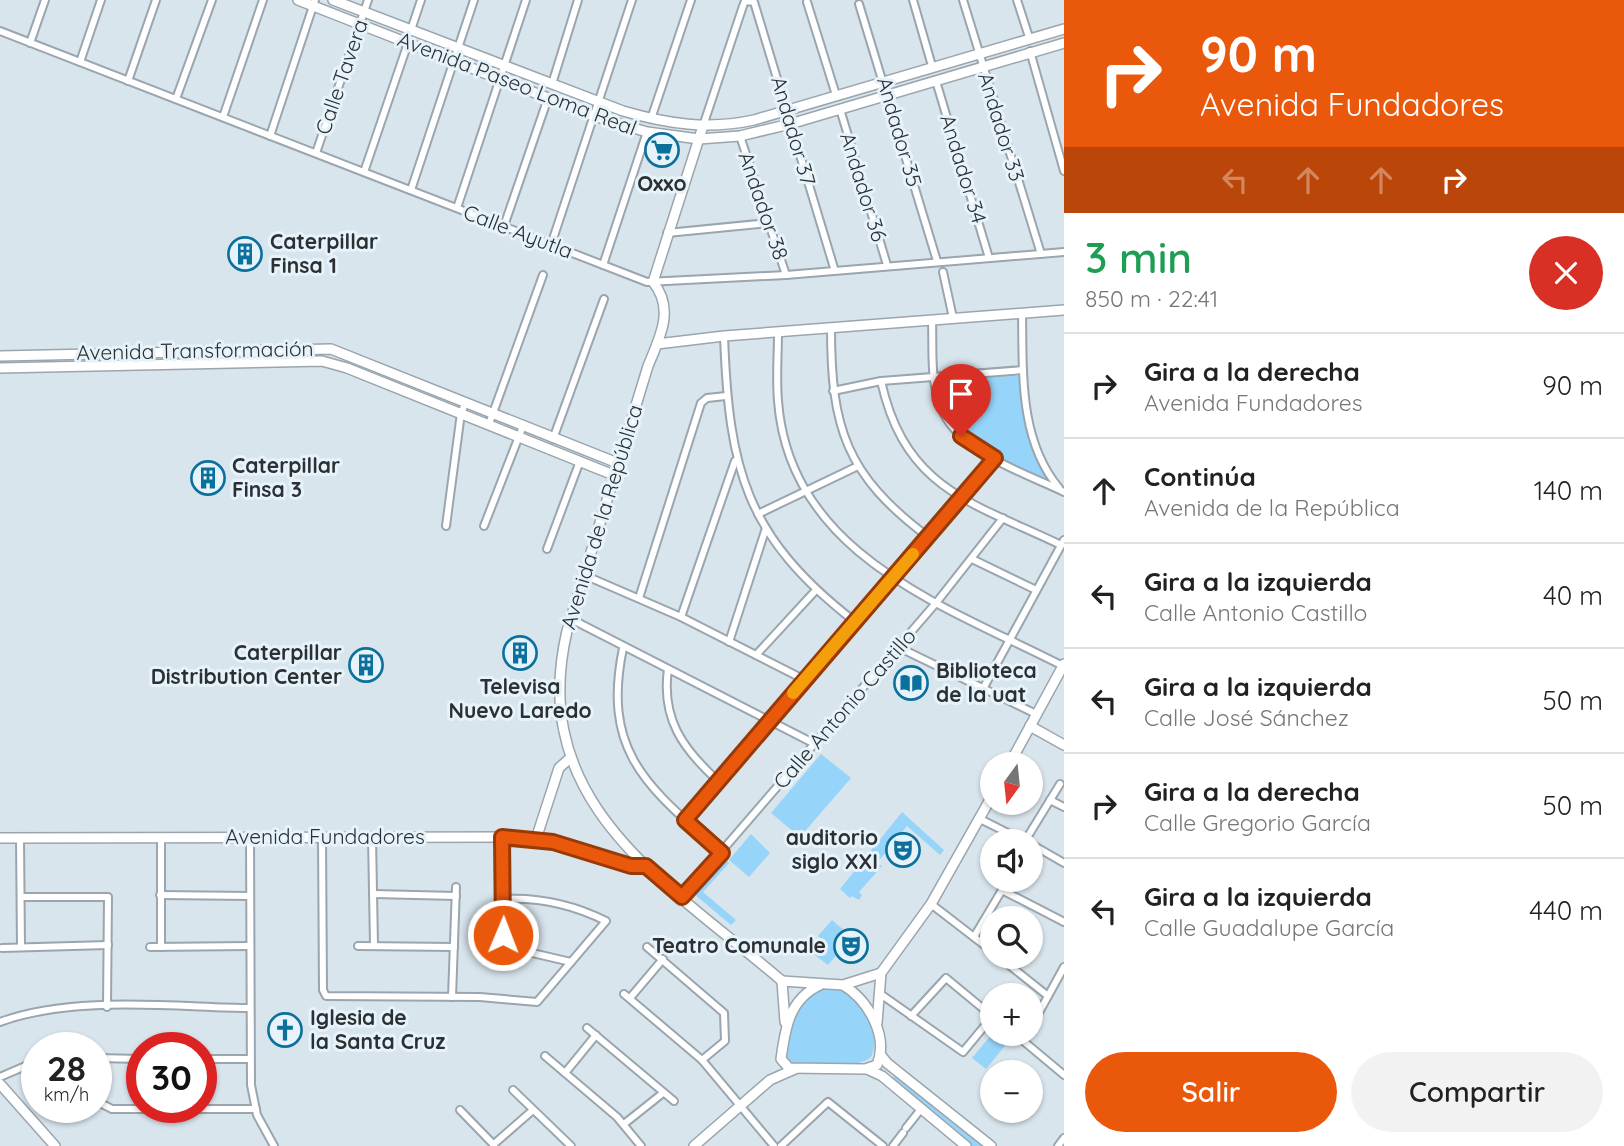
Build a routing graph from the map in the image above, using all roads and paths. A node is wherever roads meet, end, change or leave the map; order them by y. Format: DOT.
graph roads {
  1 [pos="45,0"];
  2 [pos="101,0"];
  3 [pos="156,0"];
  4 [pos="212,0"];
  5 [pos="263,0"];
  6 [pos="298,0"];
  7 [pos="333,0"];
  8 [pos="368,0"];
  9 [pos="421,0"];
  10 [pos="474,0"];
  11 [pos="526,0"];
  12 [pos="578,0"];
  13 [pos="632,0"];
  14 [pos="691,0"];
  15 [pos="913,0"];
  16 [pos="963,0"];
  17 [pos="1017,0"];
  18 [pos="746,1"];
  19 [pos="807,2"];
  20 [pos="314,3"];
  21 [pos="859,4"];
  22 [pos="364,12"];
  23 [pos="360,24"];
  24 [pos="1064,29"];
  25 [pos="411,30"];
  26 [pos="0,31"];
  27 [pos="1029,37"];
  28 [pos="30,43"];
  29 [pos="408,43"];
  30 [pos="1064,43"];
  31 [pos="458,48"];
  32 [pos="1030,51"];
  33 [pos="978,53"];
  34 [pos="454,61"];
  35 [pos="80,62"];
  36 [pos="505,66"];
  37 [pos="932,66"];
  38 [pos="982,66"];
  39 [pos="501,80"];
  40 [pos="128,81"];
  41 [pos="884,81"];
  42 [pos="936,81"];
  43 [pos="552,84"];
  44 [pos="836,95"];
  45 [pos="888,95"];
  46 [pos="548,98"];
  47 [pos="176,99"];
  48 [pos="598,102"];
  49 [pos="840,108"];
  50 [pos="787,110"];
  51 [pos="594,116"];
  52 [pos="223,117"];
  53 [pos="651,119"];
  54 [pos="790,124"];
  55 [pos="703,126"];
  56 [pos="647,132"];
  57 [pos="270,136"];
  58 [pos="740,136"];
  59 [pos="699,139"];
  60 [pos="316,153"];
  61 [pos="1064,171"];
  62 [pos="364,172"];
  63 [pos="411,190"];
  64 [pos="457,208"];
  65 [pos="768,223"];
  66 [pos="504,226"];
  67 [pos="667,233"];
  68 [pos="551,245"];
  69 [pos="1064,252"];
  70 [pos="1041,254"];
  71 [pos="989,258"];
  72 [pos="937,261"];
  73 [pos="603,265"];
  74 [pos="887,265"];
  75 [pos="834,268"];
  76 [pos="943,272"];
  77 [pos="544,275"];
  78 [pos="786,275"];
  79 [pos="653,282"];
  80 [pos="604,299"];
  81 [pos="1064,310"];
  82 [pos="1022,313"];
  83 [pos="953,318"];
  84 [pos="932,320"];
  85 [pos="831,328"];
  86 [pos="778,332"];
  87 [pos="724,336"];
  88 [pos="657,344"];
  89 [pos="289,349"];
  90 [pos="178,352"];
  91 [pos="85,354"];
  92 [pos="0,356"];
  93 [pos="289,361"];
  94 [pos="178,363"];
  95 [pos="86,366"];
  96 [pos="0,368"];
  97 [pos="1023,370"];
  98 [pos="400,376"];
  99 [pos="933,377"];
  100 [pos="881,381"];
  101 [pos="425,386"];
  102 [pos="395,387"];
  103 [pos="833,391"];
  104 [pos="442,393"];
  105 [pos="726,396"];
  106 [pos="421,397"];
  107 [pos="466,402"];
  108 [pos="440,405"];
  109 [pos="461,414"];
  110 [pos="493,414"];
  111 [pos="489,424"];
  112 [pos="523,426"];
  113 [pos="519,437"];
  114 [pos="553,439"];
  115 [pos="995,458"];
  116 [pos="736,459"];
  117 [pos="580,461"];
  118 [pos="620,464"];
  119 [pos="858,466"];
  120 [pos="617,476"];
  121 [pos="807,489"];
  122 [pos="1062,491"];
  123 [pos="961,497"];
  124 [pos="758,514"];
  125 [pos="1003,518"];
  126 [pos="446,526"];
  127 [pos="484,526"];
  128 [pos="766,528"];
  129 [pos="927,536"];
  130 [pos="1063,542"];
  131 [pos="547,549"];
  132 [pos="972,559"];
  133 [pos="584,575"];
  134 [pos="891,579"];
  135 [pos="816,590"];
  136 [pos="1036,590"];
  137 [pos="639,598"];
  138 [pos="936,603"];
  139 [pos="681,617"];
  140 [pos="571,619"];
  141 [pos="855,621"];
  142 [pos="1010,639"];
  143 [pos="729,642"];
  144 [pos="898,647"];
  145 [pos="622,648"];
  146 [pos="756,655"];
  147 [pos="1063,665"];
  148 [pos="668,669"];
  149 [pos="805,680"];
  150 [pos="1060,681"];
  151 [pos="984,687"];
  152 [pos="1037,714"];
  153 [pos="770,721"];
  154 [pos="1030,726"];
  155 [pos="815,744"];
  156 [pos="1064,745"];
  157 [pos="1016,752"];
  158 [pos="569,759"];
  159 [pos="719,781"];
  160 [pos="1060,784"];
  161 [pos="1050,800"];
  162 [pos="1064,807"];
  163 [pos="982,816"];
  164 [pos="980,819"];
  165 [pos="685,820"];
  166 [pos="1000,829"];
  167 [pos="1032,829"];
  168 [pos="160,837"];
  169 [pos="250,837"];
  170 [pos="322,837"];
  171 [pos="372,837"];
  172 [pos="502,837"];
  173 [pos="0,838"];
  174 [pos="20,838"];
  175 [pos="536,839"];
  176 [pos="1043,851"];
  177 [pos="722,853"];
  178 [pos="1064,863"];
  179 [pos="646,866"];
  180 [pos="456,887"];
  181 [pos="374,894"];
  182 [pos="160,895"];
  183 [pos="250,896"];
  184 [pos="456,896"];
  185 [pos="21,897"];
  186 [pos="682,897"];
  187 [pos="503,899"];
  188 [pos="931,904"];
  189 [pos="1064,922"];
  190 [pos="974,937"];
  191 [pos="980,942"];
  192 [pos="108,945"];
  193 [pos="485,945"];
  194 [pos="250,946"];
  195 [pos="358,946"];
  196 [pos="374,946"];
  197 [pos="502,946"];
  198 [pos="21,947"];
  199 [pos="150,947"];
  200 [pos="161,947"];
  201 [pos="454,947"];
  202 [pos="648,947"];
  203 [pos="2,948"];
  204 [pos="663,959"];
  205 [pos="571,962"];
  206 [pos="1064,967"];
  207 [pos="1014,969"];
  208 [pos="881,974"];
  209 [pos="782,981"];
  210 [pos="820,985"];
  211 [pos="844,985"];
  212 [pos="879,993"];
  213 [pos="1048,996"];
  214 [pos="452,997"];
  215 [pos="1043,1005"];
  216 [pos="107,1007"];
  217 [pos="980,1007"];
  218 [pos="250,1008"];
  219 [pos="911,1016"];
  220 [pos="0,1022"];
  221 [pos="785,1022"];
  222 [pos="877,1023"];
  223 [pos="587,1028"];
  224 [pos="980,1031"];
  225 [pos="596,1035"];
  226 [pos="1034,1046"];
  227 [pos="880,1054"];
  228 [pos="545,1056"];
  229 [pos="217,1059"];
  230 [pos="250,1059"];
  231 [pos="781,1059"];
  232 [pos="702,1060"];
  233 [pos="21,1068"];
  234 [pos="796,1069"];
  235 [pos="865,1069"];
  236 [pos="565,1073"];
  237 [pos="1064,1073"];
  238 [pos="900,1075"];
  239 [pos="0,1077"];
  240 [pos="770,1080"];
  241 [pos="0,1084"];
  242 [pos="892,1084"];
  243 [pos="513,1090"];
  244 [pos="663,1093"];
  245 [pos="674,1101"];
  246 [pos="741,1108"];
  247 [pos="112,1109"];
  248 [pos="256,1109"];
  249 [pos="921,1109"];
  250 [pos="460,1110"];
  251 [pos="533,1110"];
  252 [pos="624,1124"];
  253 [pos="1064,1138"];
  254 [pos="495,1145"];
  255 [pos="55,1146"];
  256 [pos="274,1146"];
  257 [pos="571,1146"];
  258 [pos="641,1146"];
  259 [pos="694,1146"];
  260 [pos="774,1146"];
  261 [pos="781,1146"];
  262 [pos="883,1146"];
  263 [pos="893,1146"];
  264 [pos="966,1146"];
  265 [pos="991,1146"];
  266 [pos="1058,1146"];
  1 -- 28 [label="street"];
  2 -- 35 [label="street"];
  3 -- 40 [label="street"];
  4 -- 47 [label="street"];
  5 -- 52 [label="street"];
  6 -- 20 [label="street, Avenida Paseo Loma Real"];
  7 -- 22 [label="street, Avenida Paseo Loma Real"];
  8 -- 22 [label="street, Calle Tavera"];
  9 -- 25 [label="street"];
  10 -- 31 [label="street"];
  11 -- 36 [label="street"];
  12 -- 43 [label="street"];
  13 -- 48 [label="street"];
  14 -- 53 [label="street"];
  15 -- 37 [label="street"];
  16 -- 33 [label="street, Andador 33"];
  17 -- 27 [label="street"];
  18 -- 50 [label="street, Andador 37"];
  18 -- 55 [label="street"];
  19 -- 44 [label="street"];
  20 -- 23 [label="street, Avenida Paseo Loma Real"];
  20 -- 57 [label="street"];
  21 -- 41 [label="street, Andador 35"];
  22 -- 23 [label="street, Calle Tavera"];
  22 -- 25 [label="street, Avenida Paseo Loma Real"];
  23 -- 29 [label="street, Avenida Paseo Loma Real"];
  23 -- 60 [label="street, Calle Tavera"];
  24 -- 27 [label="street, Avenida Paseo Loma Real"];
  25 -- 31 [label="street, Avenida Paseo Loma Real"];
  26 -- 28 [label="street, Calle Ayutla"];
  27 -- 33 [label="street, Avenida Paseo Loma Real"];
  28 -- 35 [label="street, Calle Ayutla"];
  29 -- 34 [label="street, Avenida Paseo Loma Real"];
  29 -- 62 [label="street"];
  30 -- 32 [label="street, Avenida Paseo Loma Real"];
  31 -- 34 [label="street"];
  31 -- 36 [label="street, Avenida Paseo Loma Real"];
  32 -- 38 [label="street, Avenida Paseo Loma Real"];
  32 -- 61 [label="street"];
  33 -- 37 [label="street, Avenida Paseo Loma Real"];
  33 -- 38 [label="street, Andador 33"];
  34 -- 39 [label="street, Avenida Paseo Loma Real"];
  34 -- 63 [label="street"];
  35 -- 40 [label="street, Calle Ayutla"];
  36 -- 39 [label="street"];
  36 -- 43 [label="street, Avenida Paseo Loma Real"];
  37 -- 41 [label="street, Avenida Paseo Loma Real"];
  38 -- 42 [label="street, Avenida Paseo Loma Real"];
  38 -- 70 [label="street, Andador 33"];
  39 -- 46 [label="street, Avenida Paseo Loma Real"];
  39 -- 64 [label="street"];
  40 -- 47 [label="street, Calle Ayutla"];
  41 -- 44 [label="street, Avenida Paseo Loma Real"];
  41 -- 45 [label="street, Andador 35"];
  42 -- 45 [label="street, Avenida Paseo Loma Real"];
  42 -- 71 [label="street, Andador 34"];
  43 -- 48 [label="street, Avenida Paseo Loma Real"];
  44 -- 50 [label="street, Avenida Paseo Loma Real"];
  45 -- 49 [label="street, Avenida Paseo Loma Real"];
  45 -- 72 [label="street, Andador 35"];
  46 -- 51 [label="street, Avenida Paseo Loma Real"];
  46 -- 66 [label="street"];
  47 -- 52 [label="street, Calle Ayutla"];
  48 -- 51 [label="street"];
  48 -- 53 [label="street, Avenida Paseo Loma Real"];
  49 -- 54 [label="street, Avenida Paseo Loma Real"];
  49 -- 74 [label="street, Andador 36"];
  50 -- 54 [label="street, Andador 37"];
  50 -- 55 [label="street, Avenida Paseo Loma Real"];
  51 -- 56 [label="street, Avenida Paseo Loma Real"];
  51 -- 68 [label="street"];
  52 -- 57 [label="street, Calle Ayutla"];
  53 -- 55 [label="street, Avenida Paseo Loma Real"];
  54 -- 58 [label="street, Avenida Paseo Loma Real"];
  54 -- 75 [label="street, Andador 37"];
  55 -- 59 [label="street"];
  56 -- 59 [label="street, Avenida Paseo Loma Real"];
  56 -- 73 [label="street"];
  57 -- 60 [label="street, Calle Ayutla"];
  58 -- 59 [label="street, Avenida Paseo Loma Real"];
  58 -- 65 [label="street, Andador 38"];
  59 -- 67 [label="street"];
  60 -- 62 [label="street, Calle Ayutla"];
  62 -- 63 [label="street, Calle Ayutla"];
  63 -- 64 [label="street, Calle Ayutla"];
  64 -- 66 [label="street, Calle Ayutla"];
  65 -- 67 [label="street"];
  65 -- 78 [label="street, Andador 38"];
  66 -- 68 [label="street, Calle Ayutla"];
  67 -- 79 [label="street"];
  68 -- 73 [label="street, Calle Ayutla"];
  69 -- 70 [label="street, Calle Ayutla"];
  70 -- 71 [label="street, Calle Ayutla"];
  71 -- 72 [label="street, Calle Ayutla"];
  72 -- 74 [label="street, Calle Ayutla"];
  73 -- 79 [label="street, Calle Ayutla"];
  74 -- 75 [label="street, Calle Ayutla"];
  75 -- 78 [label="street, Calle Ayutla"];
  76 -- 83 [label="street"];
  77 -- 110 [label="street"];
  78 -- 79 [label="street, Calle Ayutla"];
  79 -- 88 [label="street, Avenida de la República"];
  80 -- 114 [label="street"];
  81 -- 82 [label="street"];
  82 -- 83 [label="street"];
  82 -- 97 [label="street"];
  83 -- 84 [label="street"];
  84 -- 85 [label="street"];
  84 -- 99 [label="street"];
  85 -- 86 [label="street"];
  85 -- 103 [label="street"];
  86 -- 87 [label="street"];
  86 -- 121 [label="street"];
  87 -- 88 [label="street"];
  87 -- 105 [label="street"];
  88 -- 118 [label="street, Avenida de la República"];
  89 -- 90 [label="street, Avenida Transformación"];
  89 -- 93 [label="street"];
  89 -- 98 [label="street, Avenida Transformación"];
  90 -- 91 [label="street, Avenida Transformación"];
  90 -- 94 [label="street"];
  91 -- 92 [label="street, Avenida Transformación"];
  91 -- 95 [label="street"];
  93 -- 94 [label="street, Avenida Transformación"];
  93 -- 102 [label="street, Avenida Transformación"];
  94 -- 95 [label="street, Avenida Transformación"];
  95 -- 96 [label="street, Avenida Transformación"];
  97 -- 99 [label="street"];
  97 -- 122 [label="street"];
  98 -- 101 [label="street, Avenida Transformación"];
  98 -- 102 [label="street"];
  99 -- 100 [label="street"];
  99 -- 115 [label="street"];
  100 -- 103 [label="street"];
  100 -- 123 [label="street"];
  101 -- 104 [label="street, Avenida Transformación"];
  101 -- 106 [label="street"];
  102 -- 106 [label="street, Avenida Transformación"];
  103 -- 119 [label="street"];
  104 -- 107 [label="street, Avenida Transformación"];
  104 -- 108 [label="street"];
  105 -- 116 [label="street"];
  105 -- 137 [label="street"];
  106 -- 108 [label="street, Avenida Transformación"];
  107 -- 109 [label="street"];
  107 -- 110 [label="street, Avenida Transformación"];
  108 -- 109 [label="street, Avenida Transformación"];
  109 -- 111 [label="street, Avenida Transformación"];
  109 -- 126 [label="street"];
  110 -- 111 [label="street"];
  110 -- 112 [label="street, Avenida Transformación"];
  111 -- 113 [label="street, Avenida Transformación"];
  112 -- 113 [label="street"];
  112 -- 114 [label="street, Avenida Transformación"];
  113 -- 117 [label="street, Avenida Transformación"];
  113 -- 127 [label="street"];
  114 -- 118 [label="street, Avenida Transformación"];
  115 -- 122 [label="street"];
  115 -- 123 [label="street"];
  116 -- 124 [label="street"];
  116 -- 139 [label="street"];
  117 -- 120 [label="street, Avenida Transformación"];
  117 -- 131 [label="street"];
  118 -- 120 [label="street, Avenida de la República"];
  119 -- 121 [label="street"];
  119 -- 129 [label="street"];
  120 -- 133 [label="street, Avenida de la República"];
  121 -- 124 [label="street"];
  121 -- 134 [label="street"];
  123 -- 125 [label="street"];
  123 -- 129 [label="street"];
  124 -- 128 [label="street"];
  125 -- 130 [label="street"];
  125 -- 132 [label="street, Calle Antonio Castillo"];
  128 -- 135 [label="street"];
  128 -- 143 [label="street"];
  129 -- 134 [label="street"];
  130 -- 136 [label="street"];
  132 -- 136 [label="street"];
  132 -- 138 [label="street, Calle Antonio Castillo"];
  133 -- 137 [label="street"];
  133 -- 140 [label="street, Avenida de la República"];
  134 -- 138 [label="street"];
  134 -- 141 [label="street"];
  135 -- 141 [label="street"];
  135 -- 146 [label="street"];
  136 -- 142 [label="street"];
  137 -- 139 [label="street"];
  138 -- 142 [label="street"];
  138 -- 144 [label="street, Calle Antonio Castillo"];
  139 -- 143 [label="street"];
  140 -- 145 [label="street"];
  140 -- 158 [label="street, Avenida de la República"];
  141 -- 149 [label="street"];
  142 -- 147 [label="street"];
  142 -- 151 [label="street"];
  143 -- 146 [label="street"];
  144 -- 151 [label="street"];
  144 -- 155 [label="street, Calle Antonio Castillo"];
  145 -- 148 [label="street"];
  145 -- 165 [label="street"];
  146 -- 149 [label="street"];
  147 -- 150 [label="street"];
  148 -- 153 [label="street"];
  148 -- 159 [label="street"];
  149 -- 153 [label="street"];
  150 -- 152 [label="street"];
  151 -- 152 [label="street"];
  152 -- 154 [label="street"];
  153 -- 155 [label="street"];
  153 -- 159 [label="street"];
  154 -- 156 [label="street"];
  154 -- 157 [label="street"];
  155 -- 177 [label="street, Calle Antonio Castillo"];
  158 -- 175 [label="street"];
  158 -- 179 [label="street, Avenida de la República"];
  159 -- 165 [label="street"];
  160 -- 161 [label="street"];
  161 -- 162 [label="street"];
  161 -- 167 [label="street"];
  163 -- 164 [label="street"];
  164 -- 166 [label="street"];
  164 -- 188 [label="street"];
  165 -- 177 [label="street"];
  168 -- 169 [label="street, Avenida Fundadores"];
  168 -- 174 [label="street, Avenida Fundadores"];
  168 -- 182 [label="street"];
  169 -- 170 [label="street, Avenida Fundadores"];
  169 -- 183 [label="street"];
  170 -- 171 [label="street, Avenida Fundadores"];
  170 -- 214 [label="street"];
  171 -- 172 [label="street, Avenida Fundadores"];
  171 -- 181 [label="street"];
  172 -- 175 [label="street, Avenida Fundadores"];
  172 -- 187 [label="street"];
  173 -- 174 [label="street, Avenida Fundadores"];
  174 -- 185 [label="street"];
  175 -- 179 [label="street, Avenida Fundadores"];
  176 -- 178 [label="street"];
  177 -- 186 [label="street, Calle Antonio Castillo"];
  179 -- 186 [label="street, Avenida de la República"];
  180 -- 184 [label="street"];
  181 -- 184 [label="street"];
  181 -- 196 [label="street"];
  182 -- 183 [label="street"];
  182 -- 200 [label="street"];
  183 -- 194 [label="street"];
  184 -- 201 [label="street"];
  185 -- 192 [label="street"];
  185 -- 198 [label="street"];
  186 -- 209 [label="street, Avenida de la República"];
  187 -- 197 [label="street"];
  187 -- 205 [label="street"];
  188 -- 190 [label="street"];
  188 -- 208 [label="street"];
  189 -- 190 [label="street"];
  190 -- 191 [label="street"];
  192 -- 198 [label="street"];
  192 -- 216 [label="street"];
  193 -- 197 [label="street"];
  194 -- 200 [label="street"];
  194 -- 218 [label="street"];
  195 -- 196 [label="street"];
  196 -- 201 [label="street"];
  197 -- 205 [label="street"];
  198 -- 203 [label="street"];
  199 -- 200 [label="street"];
  201 -- 214 [label="street"];
  202 -- 204 [label="street"];
  204 -- 232 [label="street"];
  204 -- 232 [label="street"];
  205 -- 214 [label="street"];
  206 -- 213 [label="street"];
  207 -- 213 [label="street"];
  208 -- 211 [label="street"];
  208 -- 212 [label="street"];
  209 -- 210 [label="street"];
  209 -- 221 [label="street"];
  210 -- 211 [label="street"];
  210 -- 221 [label="street"];
  211 -- 222 [label="street"];
  212 -- 219 [label="street"];
  212 -- 222 [label="street"];
  213 -- 215 [label="street"];
  216 -- 218 [label="street"];
  216 -- 220 [label="street"];
  217 -- 219 [label="street"];
  218 -- 230 [label="street"];
  219 -- 224 [label="street"];
  221 -- 231 [label="street"];
  222 -- 227 [label="street"];
  223 -- 225 [label="street"];
  225 -- 236 [label="street"];
  225 -- 244 [label="street"];
  226 -- 237 [label="street"];
  227 -- 235 [label="street"];
  227 -- 238 [label="street"];
  228 -- 236 [label="street"];
  229 -- 230 [label="street"];
  230 -- 248 [label="street"];
  231 -- 234 [label="street"];
  231 -- 240 [label="street"];
  232 -- 246 [label="street"];
  233 -- 239 [label="street"];
  234 -- 235 [label="street"];
  234 -- 240 [label="street"];
  235 -- 242 [label="street"];
  236 -- 252 [label="street"];
  238 -- 242 [label="street"];
  238 -- 265 [label="street"];
  240 -- 246 [label="street"];
  241 -- 255 [label="street"];
  242 -- 249 [label="street"];
  243 -- 251 [label="street"];
  244 -- 245 [label="street"];
  244 -- 252 [label="street"];
  246 -- 259 [label="street"];
  246 -- 260 [label="street"];
  247 -- 248 [label="street"];
  248 -- 256 [label="street"];
  249 -- 263 [label="street"];
  249 -- 264 [label="street"];
  250 -- 254 [label="street"];
  251 -- 254 [label="street"];
  251 -- 257 [label="street"];
  252 -- 258 [label="street"];
  253 -- 266 [label="street"];
  261 -- 262 [label="street"];
}
